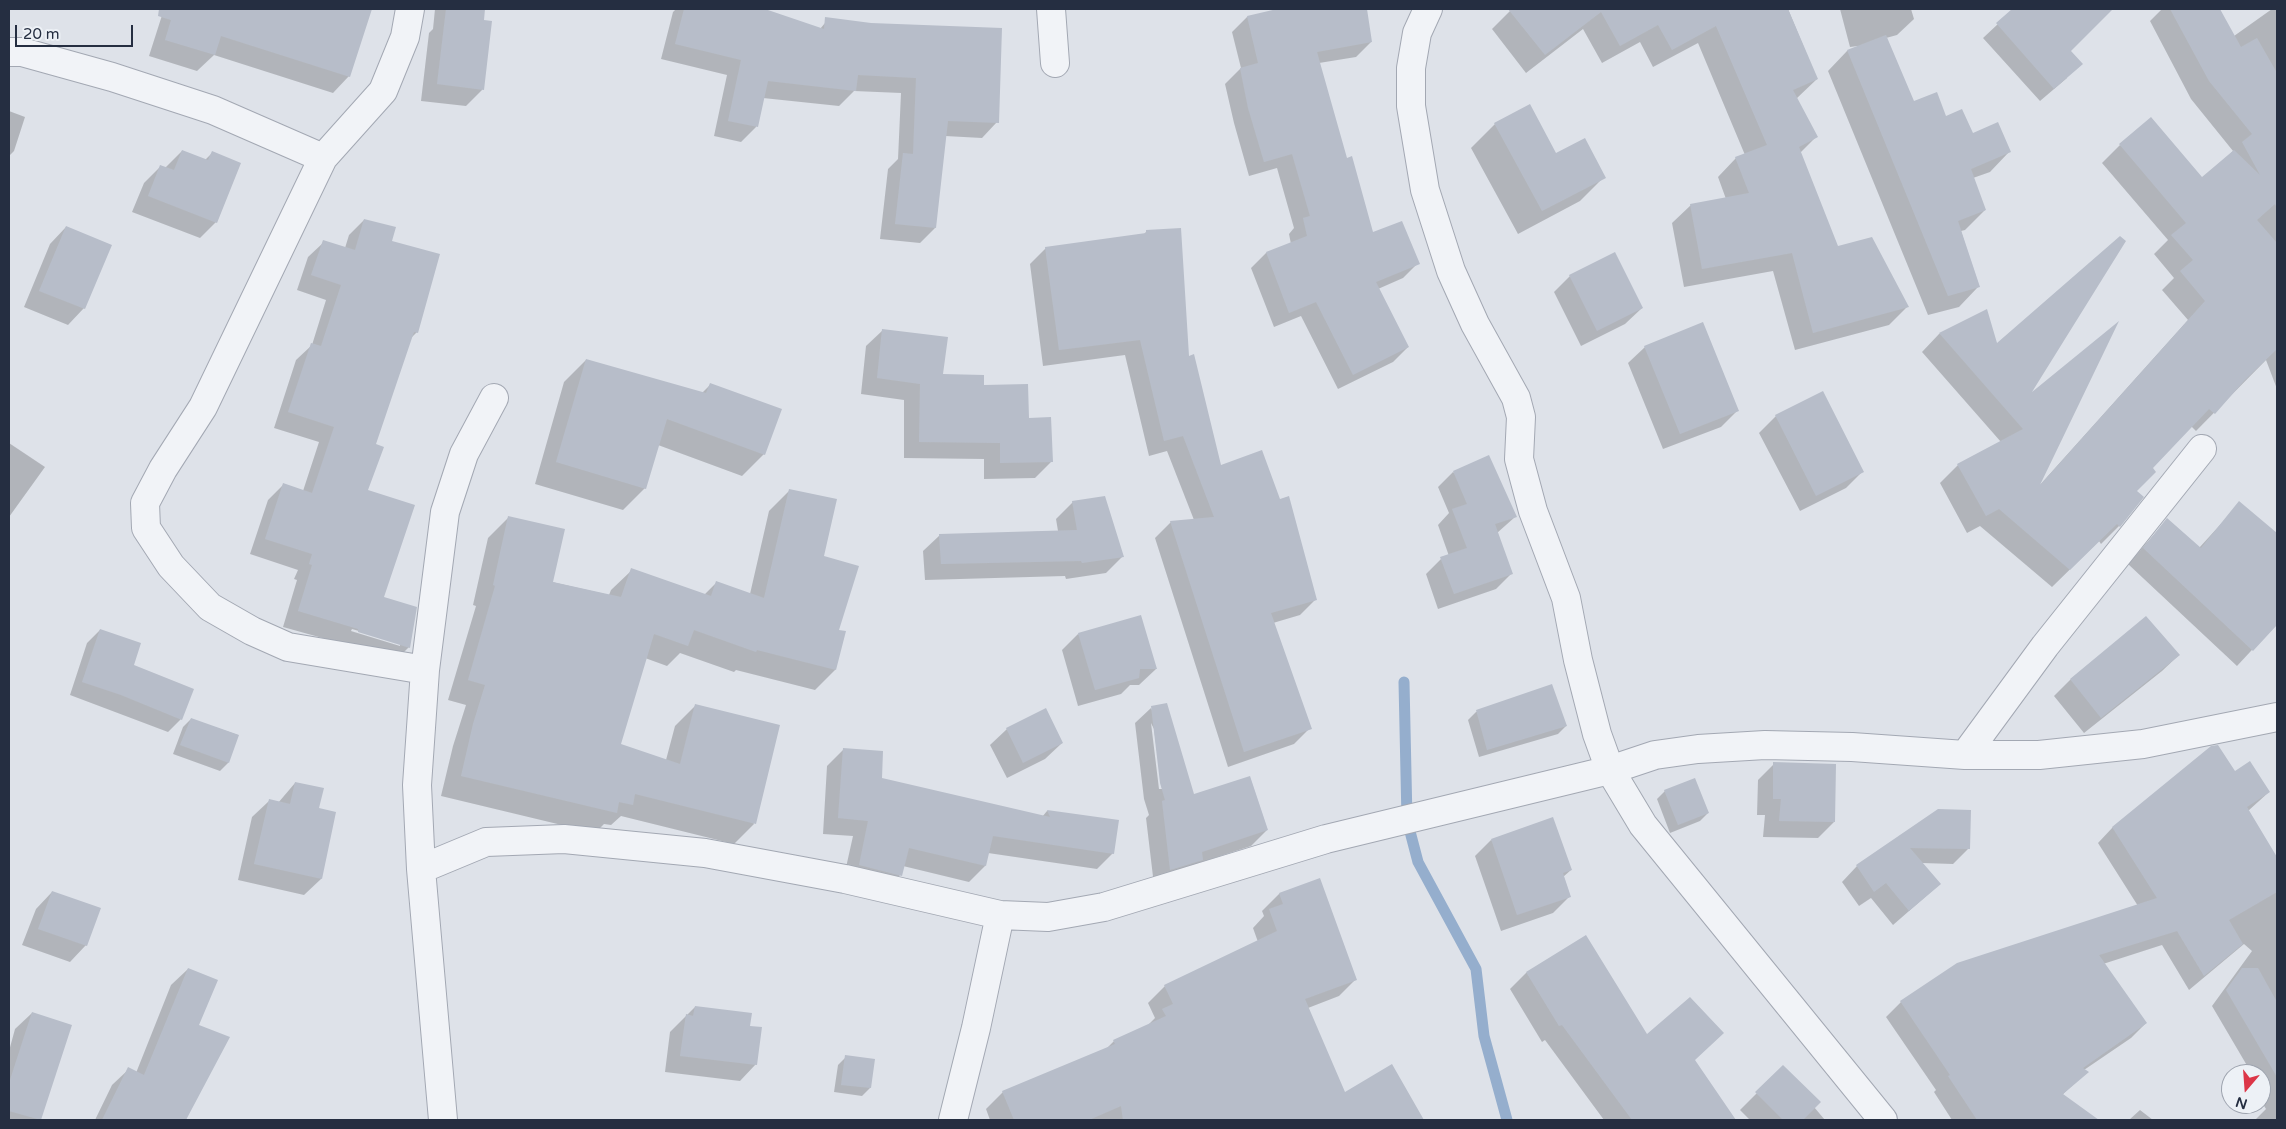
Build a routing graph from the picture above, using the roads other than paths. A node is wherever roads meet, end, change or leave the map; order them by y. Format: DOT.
graph roads {
  1 [pos="410,9"];
  2 [pos="1051,9"];
  3 [pos="1428,9"];
  4 [pos="9,52"];
  5 [pos="1055,63"];
  6 [pos="322,158"];
  7 [pos="494,398"];
  8 [pos="2202,449"];
  9 [pos="425,670"];
  10 [pos="2277,717"];
  11 [pos="1965,755"];
  12 [pos="1610,770"];
  13 [pos="421,869"];
  14 [pos="1000,915"];
  15 [pos="443,1120"];
  16 [pos="953,1120"];
  17 [pos="1883,1120"];
  1 -- 6 [label="street"];
  2 -- 5 [label="street"];
  3 -- 12 [label="street"];
  4 -- 6 [label="street"];
  6 -- 9 [label="street"];
  7 -- 9 [label="street"];
  8 -- 11 [label="street"];
  9 -- 13 [label="street"];
  10 -- 11 [label="street"];
  11 -- 12 [label="street"];
  12 -- 14 [label="street"];
  12 -- 17 [label="street"];
  13 -- 14 [label="street"];
  13 -- 15 [label="street"];
  14 -- 16 [label="street"];
}
